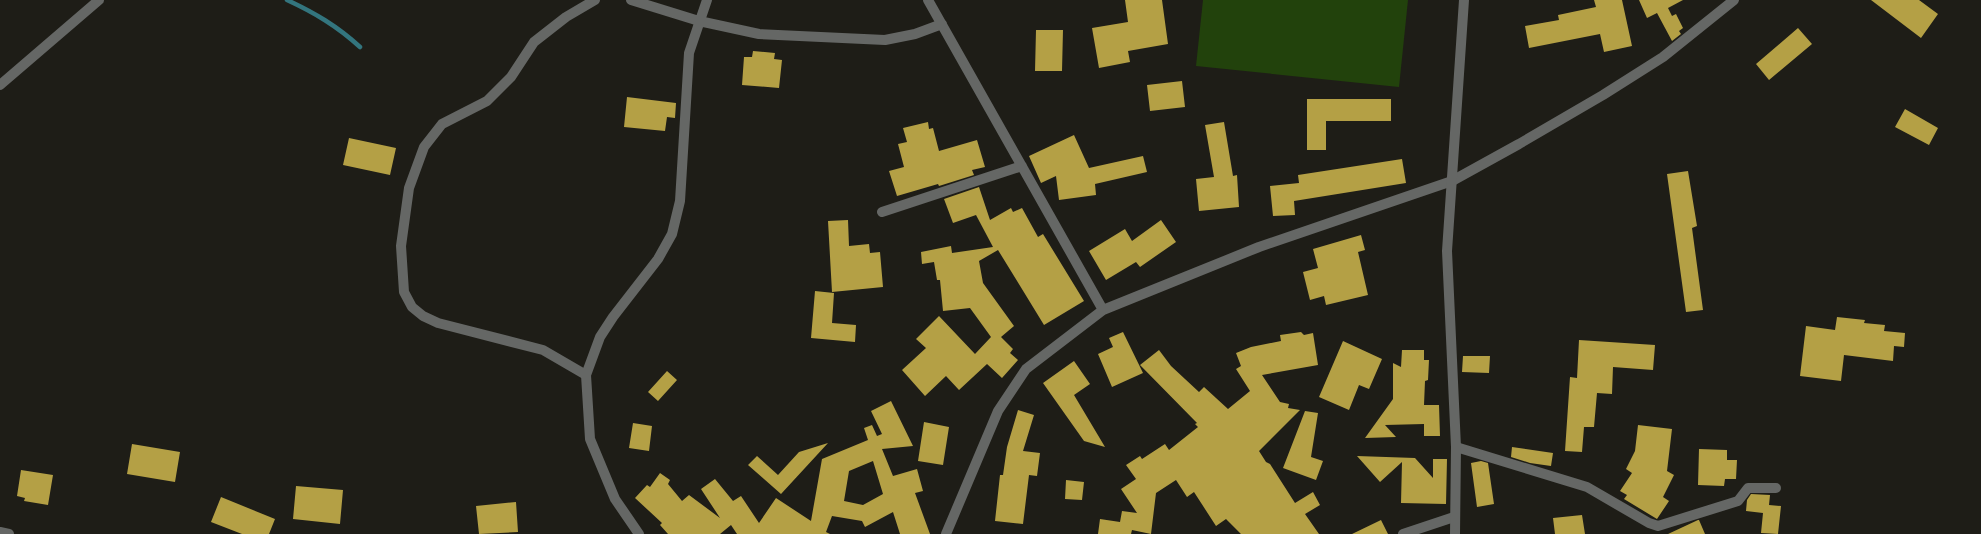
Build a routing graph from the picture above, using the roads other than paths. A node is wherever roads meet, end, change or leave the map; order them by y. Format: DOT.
graph roads {
  1 [pos="99,0"];
  2 [pos="595,0"];
  3 [pos="631,0"];
  4 [pos="707,0"];
  5 [pos="928,0"];
  6 [pos="1464,0"];
  7 [pos="1734,0"];
  8 [pos="700,21"];
  9 [pos="942,24"];
  10 [pos="0,85"];
  11 [pos="1022,166"];
  12 [pos="1452,181"];
  13 [pos="882,212"];
  14 [pos="1103,310"];
  15 [pos="586,374"];
  16 [pos="1456,447"];
  17 [pos="1776,488"];
  18 [pos="1454,517"];
  19 [pos="0,532"];
  20 [pos="9,534"];
  21 [pos="639,534"];
  22 [pos="946,534"];
  23 [pos="1403,534"];
  24 [pos="1456,534"];
  1 -- 10 [label="street"];
  2 -- 15 [label="street"];
  3 -- 8 [label="street"];
  4 -- 8 [label="street"];
  5 -- 9 [label="street"];
  6 -- 12 [label="street"];
  7 -- 12 [label="street"];
  8 -- 9 [label="street"];
  8 -- 15 [label="street"];
  9 -- 11 [label="street"];
  11 -- 13 [label="street"];
  11 -- 14 [label="street"];
  12 -- 14 [label="street"];
  12 -- 16 [label="street"];
  14 -- 22 [label="street"];
  15 -- 21 [label="street"];
  16 -- 17 [label="street"];
  16 -- 18 [label="street"];
  18 -- 23 [label="street"];
  18 -- 24 [label="street"];
  19 -- 20 [label="street"];
}
